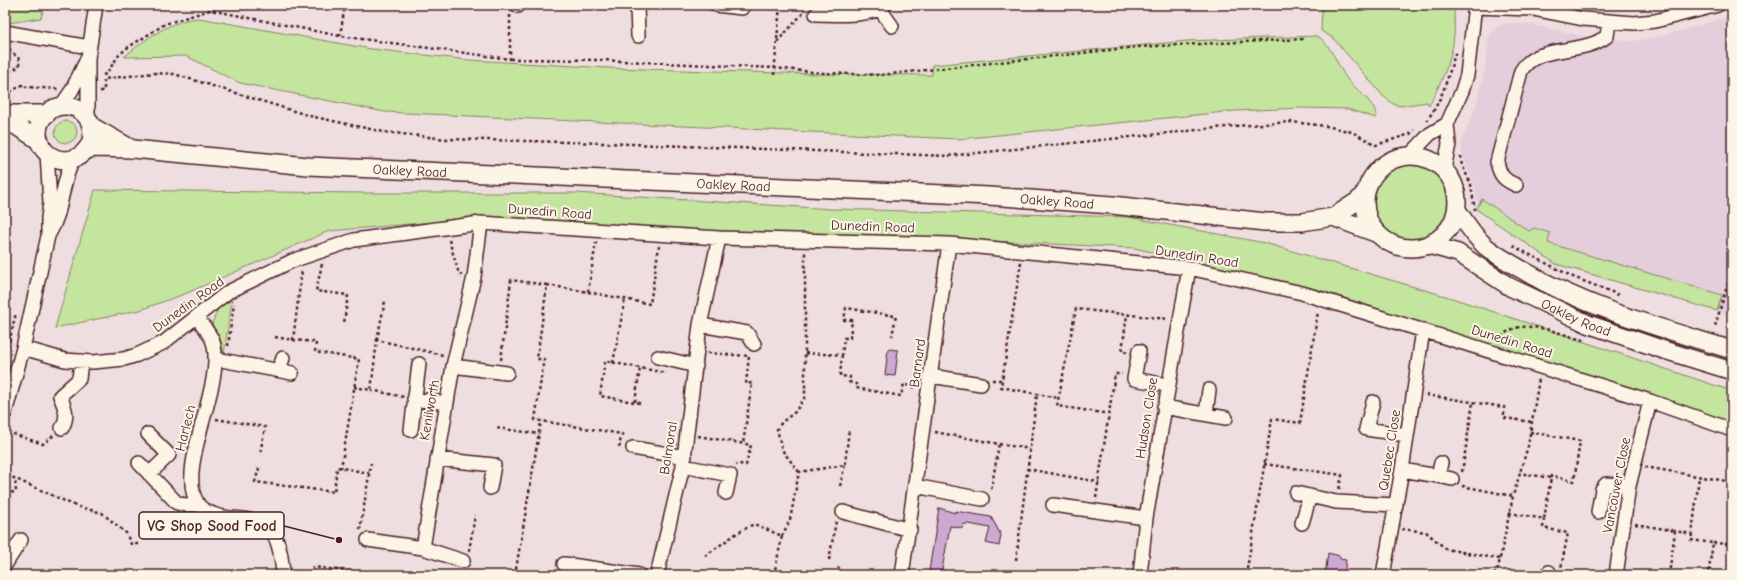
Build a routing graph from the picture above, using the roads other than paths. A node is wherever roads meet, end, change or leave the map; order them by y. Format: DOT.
graph roads {
  1 [pos="96,5"];
  2 [pos="637,5"];
  3 [pos="716,5"];
  4 [pos="1718,5"];
  5 [pos="1475,6"];
  6 [pos="882,7"];
  7 [pos="742,8"];
  8 [pos="816,14"];
  9 [pos="1609,22"];
  10 [pos="892,26"];
  11 [pos="5,32"];
  12 [pos="638,36"];
  13 [pos="89,52"];
  14 [pos="54,110"];
  15 [pos="5,114"];
  16 [pos="5,118"];
  17 [pos="90,122"];
  18 [pos="1447,124"];
  19 [pos="43,147"];
  20 [pos="132,149"];
  21 [pos="80,154"];
  22 [pos="1409,156"];
  23 [pos="1444,169"];
  24 [pos="1516,185"];
  25 [pos="1366,191"];
  26 [pos="1458,210"];
  27 [pos="1333,217"];
  28 [pos="482,223"];
  29 [pos="1378,234"];
  30 [pos="48,236"];
  31 [pos="719,238"];
  32 [pos="949,244"];
  33 [pos="1429,246"];
  34 [pos="1189,268"];
  35 [pos="197,317"];
  36 [pos="700,325"];
  37 [pos="1423,330"];
  38 [pos="754,344"];
  39 [pos="23,348"];
  40 [pos="1732,350"];
  41 [pos="1139,352"];
  42 [pos="658,357"];
  43 [pos="221,360"];
  44 [pos="454,361"];
  45 [pos="82,362"];
  46 [pos="418,364"];
  47 [pos="696,366"];
  48 [pos="285,367"];
  49 [pos="1732,371"];
  50 [pos="503,372"];
  51 [pos="931,376"];
  52 [pos="981,384"];
  53 [pos="1167,385"];
  54 [pos="1209,390"];
  55 [pos="414,399"];
  56 [pos="1650,401"];
  57 [pos="447,402"];
  58 [pos="1373,402"];
  59 [pos="1164,407"];
  60 [pos="5,413"];
  61 [pos="1206,414"];
  62 [pos="1226,418"];
  63 [pos="62,428"];
  64 [pos="411,430"];
  65 [pos="1732,430"];
  66 [pos="148,434"];
  67 [pos="1408,435"];
  68 [pos="633,448"];
  69 [pos="437,459"];
  70 [pos="684,462"];
  71 [pos="139,463"];
  72 [pos="1402,470"];
  73 [pos="149,474"];
  74 [pos="1452,479"];
  75 [pos="916,486"];
  76 [pos="1629,486"];
  77 [pos="490,488"];
  78 [pos="726,493"];
  79 [pos="1296,493"];
  80 [pos="1310,496"];
  81 [pos="982,499"];
  82 [pos="198,505"];
  83 [pos="1053,505"];
  84 [pos="1396,505"];
  85 [pos="843,512"];
  86 [pos="1598,512"];
  87 [pos="1146,518"];
  88 [pos="1302,523"];
  89 [pos="910,530"];
  90 [pos="22,540"];
  91 [pos="368,540"];
  92 [pos="423,548"];
  93 [pos="466,557"];
  94 [pos="564,564"];
  95 [pos="5,565"];
  96 [pos="580,571"];
  97 [pos="285,574"];
  98 [pos="639,575"];
  99 [pos="657,575"];
  100 [pos="902,575"];
  101 [pos="1140,575"];
  102 [pos="1384,575"];
  103 [pos="1616,575"];
  1 -- 13 [label="street"];
  2 -- 12 [label="street"];
  3 -- 7 [label="street"];
  4 -- 9 [label="street"];
  5 -- 9 [label="street"];
  5 -- 18 [label="street"];
  6 -- 8 [label="street"];
  6 -- 10 [label="street"];
  9 -- 24 [label="street"];
  11 -- 13 [label="street"];
  13 -- 14 [label="street"];
  13 -- 17 [label="street"];
  14 -- 15 [label="main road, Oakley Road"];
  14 -- 17 [label="main road, Oakley Road"];
  14 -- 19 [label="main road"];
  16 -- 19 [label="main road, Oakley Road"];
  17 -- 20 [label="main road, Oakley Road"];
  17 -- 21 [label="main road"];
  18 -- 22 [label="street"];
  18 -- 23 [label="street"];
  19 -- 21 [label="main road, Oakley Road"];
  19 -- 30 [label="street"];
  20 -- 21 [label="main road, Oakley Road"];
  20 -- 27 [label="main road, Oakley Road"];
  21 -- 30 [label="street"];
  22 -- 23 [label="main road"];
  22 -- 25 [label="main road"];
  23 -- 26 [label="main road"];
  25 -- 27 [label="main road, Oakley Road"];
  25 -- 29 [label="main road"];
  26 -- 33 [label="main road"];
  26 -- 40 [label="main road, Oakley Road"];
  27 -- 29 [label="main road, Oakley Road"];
  28 -- 31 [label="street, Dunedin Road"];
  28 -- 35 [label="street, Dunedin Road"];
  28 -- 44 [label="street, Kenilworth"];
  29 -- 33 [label="main road"];
  30 -- 39 [label="street"];
  31 -- 32 [label="street, Dunedin Road"];
  31 -- 36 [label="street, Balmoral"];
  32 -- 34 [label="street, Dunedin Road"];
  32 -- 51 [label="street, Barnard"];
  33 -- 49 [label="main road, Oakley Road"];
  34 -- 37 [label="street, Dunedin Road"];
  34 -- 53 [label="street, Hudson Close"];
  35 -- 43 [label="street, Harlech"];
  35 -- 45 [label="street, Dunedin Road"];
  36 -- 38 [label="street"];
  36 -- 47 [label="street, Balmoral"];
  37 -- 56 [label="street, Dunedin Road"];
  37 -- 67 [label="street, Quebec Close"];
  39 -- 45 [label="street, Dunedin Road"];
  39 -- 60 [label="street"];
  41 -- 53 [label="street"];
  42 -- 47 [label="street"];
  43 -- 48 [label="street"];
  43 -- 82 [label="street, Harlech"];
  44 -- 50 [label="street"];
  44 -- 57 [label="street, Kenilworth"];
  45 -- 63 [label="street"];
  46 -- 55 [label="street"];
  47 -- 70 [label="street, Balmoral"];
  51 -- 52 [label="street"];
  51 -- 75 [label="street, Barnard"];
  53 -- 59 [label="street, Hudson Close"];
  54 -- 61 [label="street"];
  55 -- 57 [label="street"];
  55 -- 64 [label="street"];
  56 -- 65 [label="street, Dunedin Road"];
  56 -- 76 [label="street, Vancouver Close"];
  57 -- 69 [label="street, Kenilworth"];
  58 -- 67 [label="street"];
  59 -- 61 [label="street"];
  59 -- 87 [label="street, Hudson Close"];
  61 -- 62 [label="street"];
  66 -- 73 [label="street"];
  67 -- 72 [label="street, Quebec Close"];
  68 -- 70 [label="street"];
  69 -- 77 [label="street"];
  69 -- 92 [label="street, Kenilworth"];
  70 -- 78 [label="street"];
  70 -- 99 [label="street, Balmoral"];
  71 -- 73 [label="street"];
  72 -- 74 [label="street"];
  72 -- 84 [label="street, Quebec Close"];
  73 -- 82 [label="street"];
  75 -- 81 [label="street"];
  75 -- 89 [label="street, Barnard"];
  76 -- 86 [label="street"];
  76 -- 103 [label="street, Vancouver Close"];
  79 -- 80 [label="street"];
  80 -- 84 [label="street"];
  80 -- 88 [label="street"];
  82 -- 97 [label="street"];
  83 -- 87 [label="street"];
  84 -- 102 [label="street, Quebec Close"];
  85 -- 89 [label="street"];
  87 -- 101 [label="street, Hudson Close"];
  89 -- 100 [label="street, Barnard"];
  90 -- 95 [label="street"];
  91 -- 92 [label="street"];
  92 -- 93 [label="street"];
  94 -- 96 [label="street"];
  96 -- 98 [label="street"];
}
